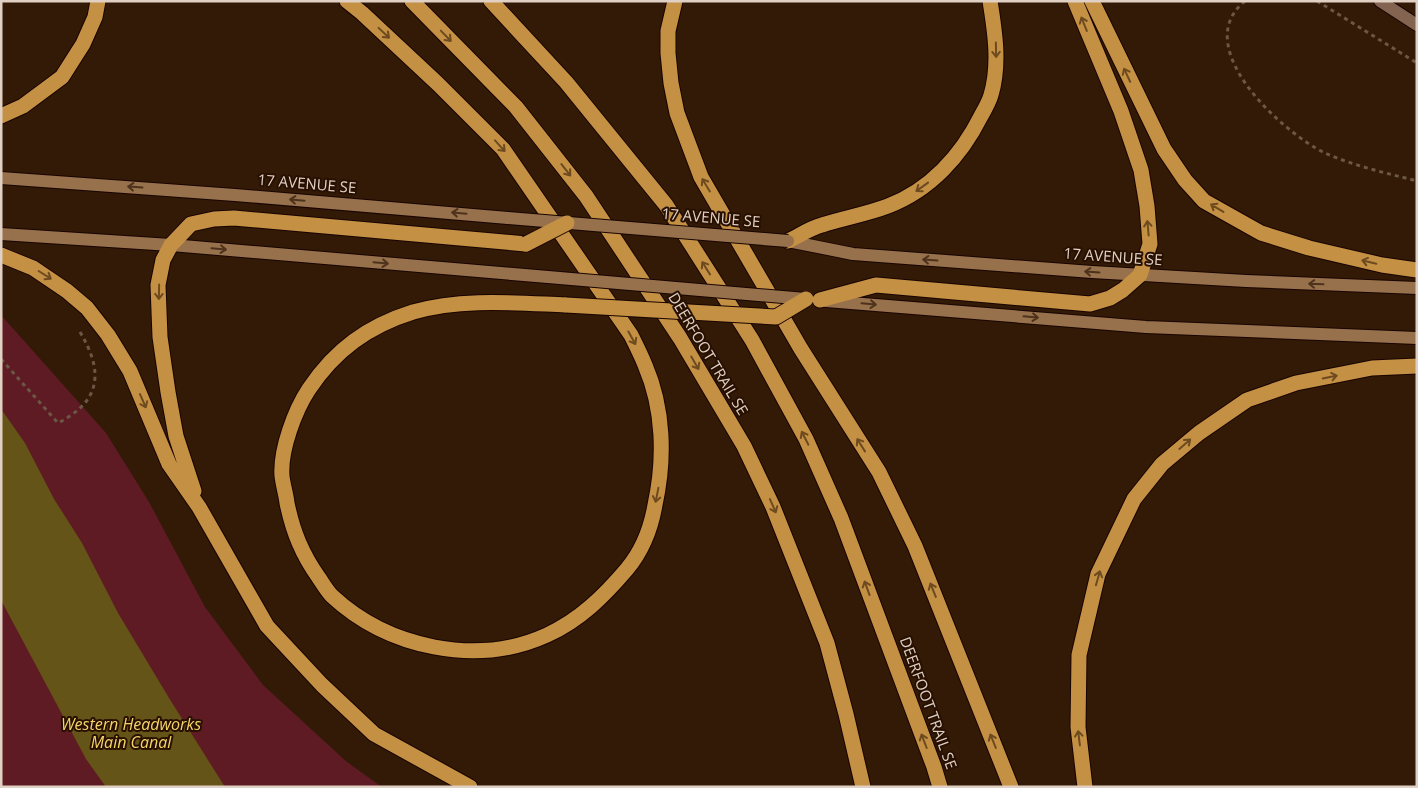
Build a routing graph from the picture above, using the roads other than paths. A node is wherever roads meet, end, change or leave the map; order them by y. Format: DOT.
graph roads {
  1 [pos="98,1"];
  2 [pos="347,1"];
  3 [pos="412,1"];
  4 [pos="491,1"];
  5 [pos="675,1"];
  6 [pos="990,1"];
  7 [pos="1075,1"];
  8 [pos="1092,1"];
  9 [pos="1380,1"];
  10 [pos="1417,25"];
  11 [pos="1,116"];
  12 [pos="1,178"];
  13 [pos="567,223"];
  14 [pos="1,234"];
  15 [pos="788,241"];
  16 [pos="171,245"];
  17 [pos="1,255"];
  18 [pos="1417,270"];
  19 [pos="1140,275"];
  20 [pos="1417,288"];
  21 [pos="813,300"];
  22 [pos="1417,338"];
  23 [pos="1417,366"];
  24 [pos="199,507"];
  25 [pos="470,787"];
  26 [pos="863,787"];
  27 [pos="940,787"];
  28 [pos="1010,787"];
  29 [pos="1085,787"];
  1 -- 11 [label="highway"];
  2 -- 21 [label="highway, one-way, bridge"];
  3 -- 26 [label="highway, DEERFOOT TRAIL SE, one-way"];
  27 -- 4 [label="highway, DEERFOOT TRAIL SE, one-way"];
  28 -- 5 [label="highway, one-way"];
  6 -- 15 [label="highway, one-way"];
  19 -- 7 [label="highway, one-way"];
  18 -- 8 [label="highway, one-way"];
  9 -- 10 [label="lane"];
  13 -- 12 [label="main road, 17 AVENUE SE, one-way, bridge"];
  13 -- 15 [label="main road, 17 AVENUE SE, bridge"];
  13 -- 16 [label="highway, bridge"];
  14 -- 16 [label="main road"];
  19 -- 15 [label="main road, 17 AVENUE SE, one-way"];
  16 -- 21 [label="main road, one-way, bridge"];
  16 -- 24 [label="highway, one-way"];
  17 -- 24 [label="highway, one-way"];
  20 -- 19 [label="main road, 17 AVENUE SE, one-way"];
  19 -- 21 [label="highway"];
  21 -- 22 [label="main road, one-way"];
  29 -- 23 [label="highway, one-way"];
  24 -- 25 [label="highway"];
}
